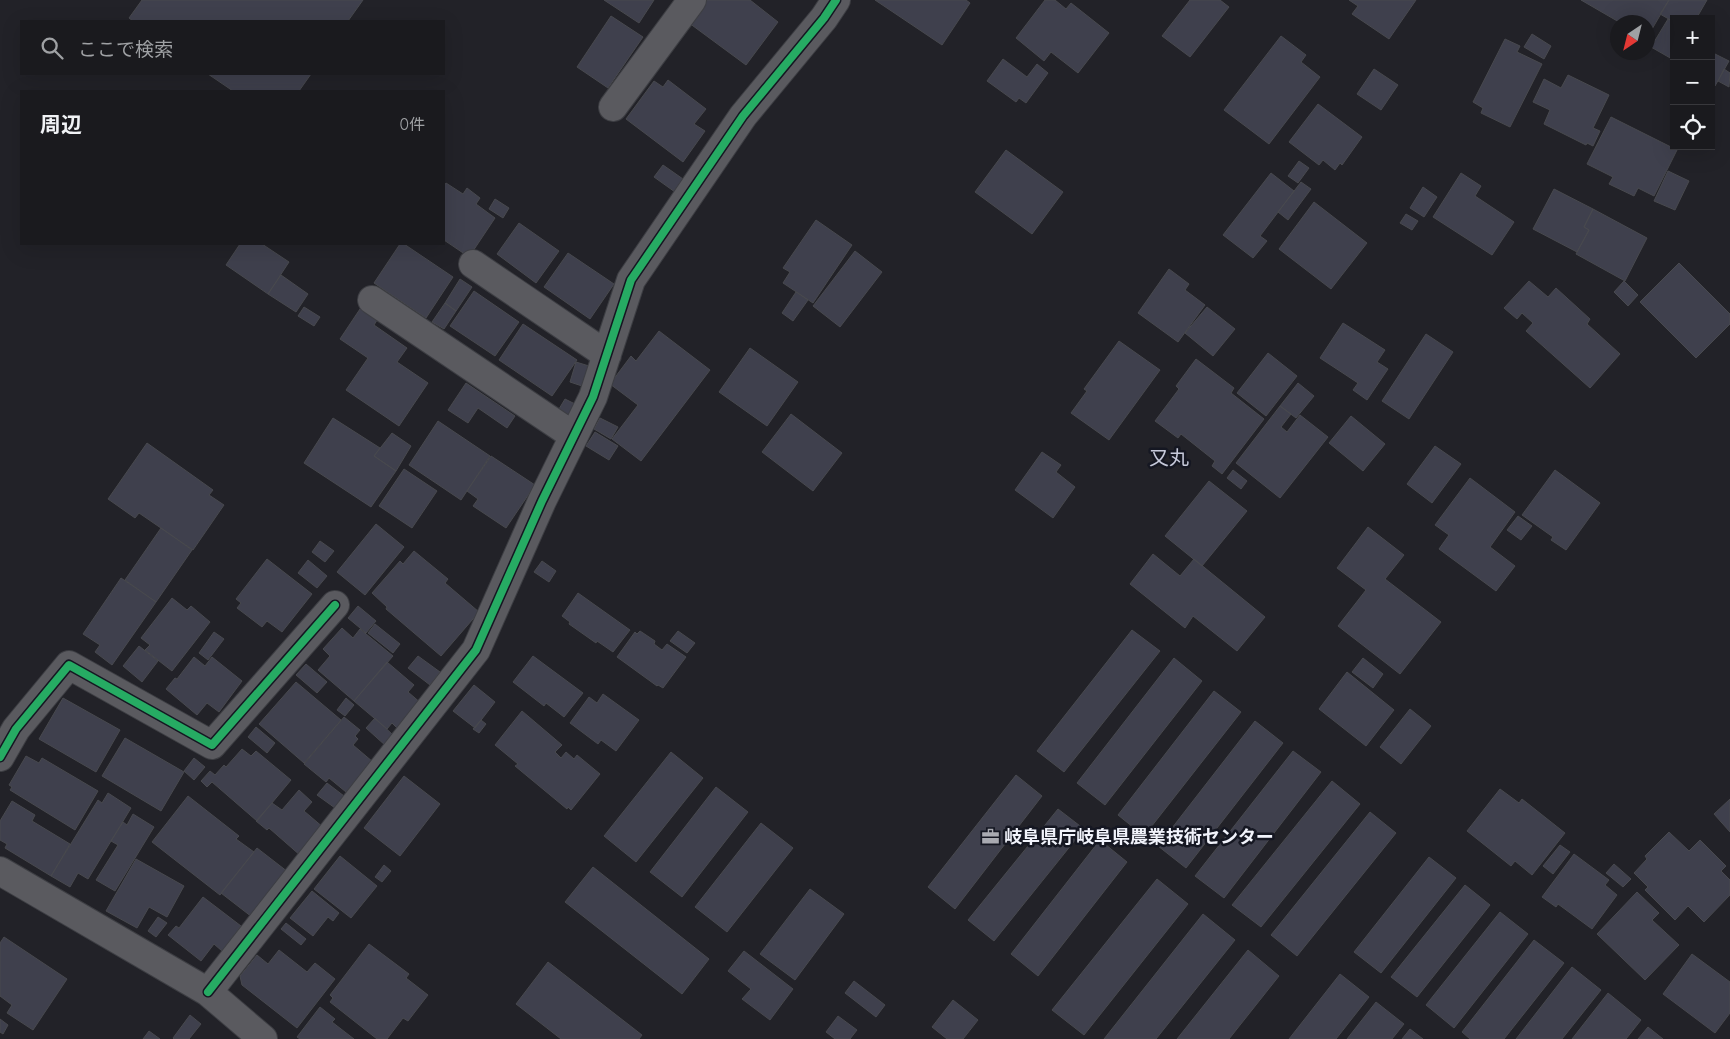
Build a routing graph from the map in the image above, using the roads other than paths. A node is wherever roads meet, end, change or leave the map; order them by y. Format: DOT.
graph roads {
  1 [pos="692,0"];
  2 [pos="836,0"];
  3 [pos="613,107"];
  4 [pos="473,264"];
  5 [pos="372,300"];
  6 [pos="606,355"];
  7 [pos="574,436"];
  8 [pos="335,605"];
  9 [pos="0,757"];
  10 [pos="0,871"];
  11 [pos="208,992"];
  12 [pos="263,1039"];
  1 -- 3 [label="street"];
  2 -- 6 [label="street"];
  4 -- 6 [label="street"];
  5 -- 7 [label="street"];
  6 -- 7 [label="street"];
  7 -- 11 [label="street"];
  8 -- 9 [label="street"];
  10 -- 11 [label="street"];
  11 -- 12 [label="street"];
}
